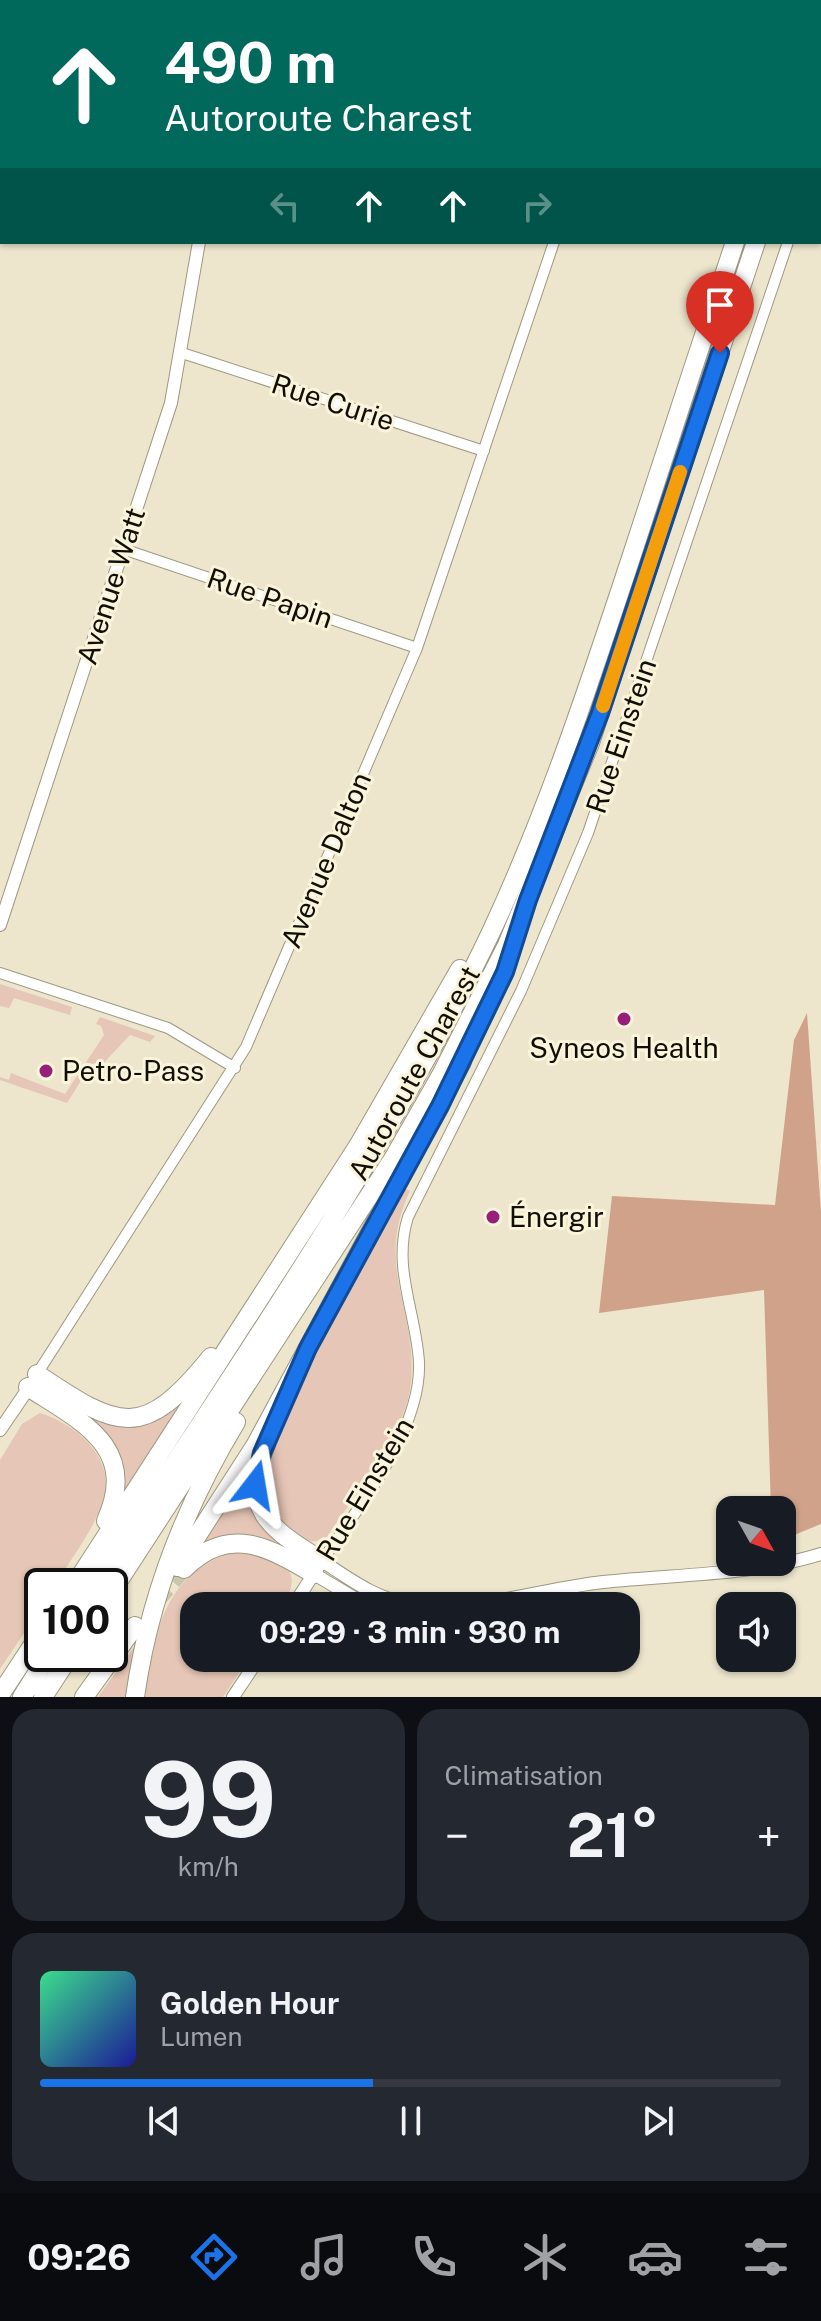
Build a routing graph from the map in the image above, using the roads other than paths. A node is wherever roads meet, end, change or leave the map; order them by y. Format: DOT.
graph roads {
  1 [pos="199,244"];
  2 [pos="553,244"];
  3 [pos="734,244"];
  4 [pos="755,244"];
  5 [pos="787,244"];
  6 [pos="182,353"];
  7 [pos="484,451"];
  8 [pos="123,549"];
  9 [pos="417,648"];
  10 [pos="545,807"];
  11 [pos="528,900"];
  12 [pos="0,925"];
  13 [pos="0,973"];
  14 [pos="235,1068"];
  15 [pos="393,1159"];
  16 [pos="298,1239"];
  17 [pos="308,1348"];
  18 [pos="33,1381"];
  19 [pos="0,1430"];
  20 [pos="821,1554"];
  21 [pos="80,1568"];
  22 [pos="83,1568"];
  23 [pos="106,1568"];
  24 [pos="127,1568"];
  25 [pos="318,1568"];
  26 [pos="302,1592"];
  27 [pos="350,1592"];
  28 [pos="373,1592"];
  29 [pos="548,1592"];
  30 [pos="135,1626"];
  31 [pos="24,1658"];
  32 [pos="38,1672"];
  33 [pos="59,1672"];
  34 [pos="250,1672"];
  35 [pos="0,1695"];
  36 [pos="22,1697"];
  37 [pos="43,1697"];
  38 [pos="84,1697"];
  39 [pos="135,1697"];
  40 [pos="233,1697"];
  1 -- 6 [label="street, Avenue Watt"];
  2 -- 7 [label="street, Avenue Dalton"];
  3 -- 10 [label="highway, Autoroute Charest"];
  4 -- 11 [label="highway, Autoroute Charest"];
  5 -- 25 [label="street, Rue Einstein"];
  6 -- 7 [label="street, Rue Curie"];
  6 -- 8 [label="street, Avenue Watt"];
  7 -- 9 [label="street, Avenue Dalton"];
  8 -- 9 [label="street, Rue Papin"];
  8 -- 12 [label="street, Avenue Watt"];
  9 -- 14 [label="street, Avenue Dalton"];
  10 -- 16 [label="highway"];
  10 -- 23 [label="highway, Autoroute Charest"];
  11 -- 15 [label="highway, Autoroute Charest"];
  11 -- 17 [label="highway"];
  13 -- 14 [label="street"];
  14 -- 18 [label="street, Avenue Dalton"];
  15 -- 24 [label="highway, Autoroute Charest"];
  15 -- 39 [label="highway"];
  16 -- 18 [label="highway"];
  16 -- 22 [label="highway"];
  17 -- 25 [label="highway"];
  17 -- 25 [label="highway"];
  18 -- 19 [label="street, Avenue Dalton"];
  18 -- 21 [label="highway"];
  20 -- 29 [label="street"];
  25 -- 26 [label="street, Rue Einstein"];
  25 -- 27 [label="street"];
  25 -- 28 [label="street"];
  30 -- 38 [label="highway"];
  31 -- 35 [label="highway"];
  32 -- 36 [label="highway"];
  33 -- 37 [label="highway"];
  34 -- 40 [label="street"];
}
